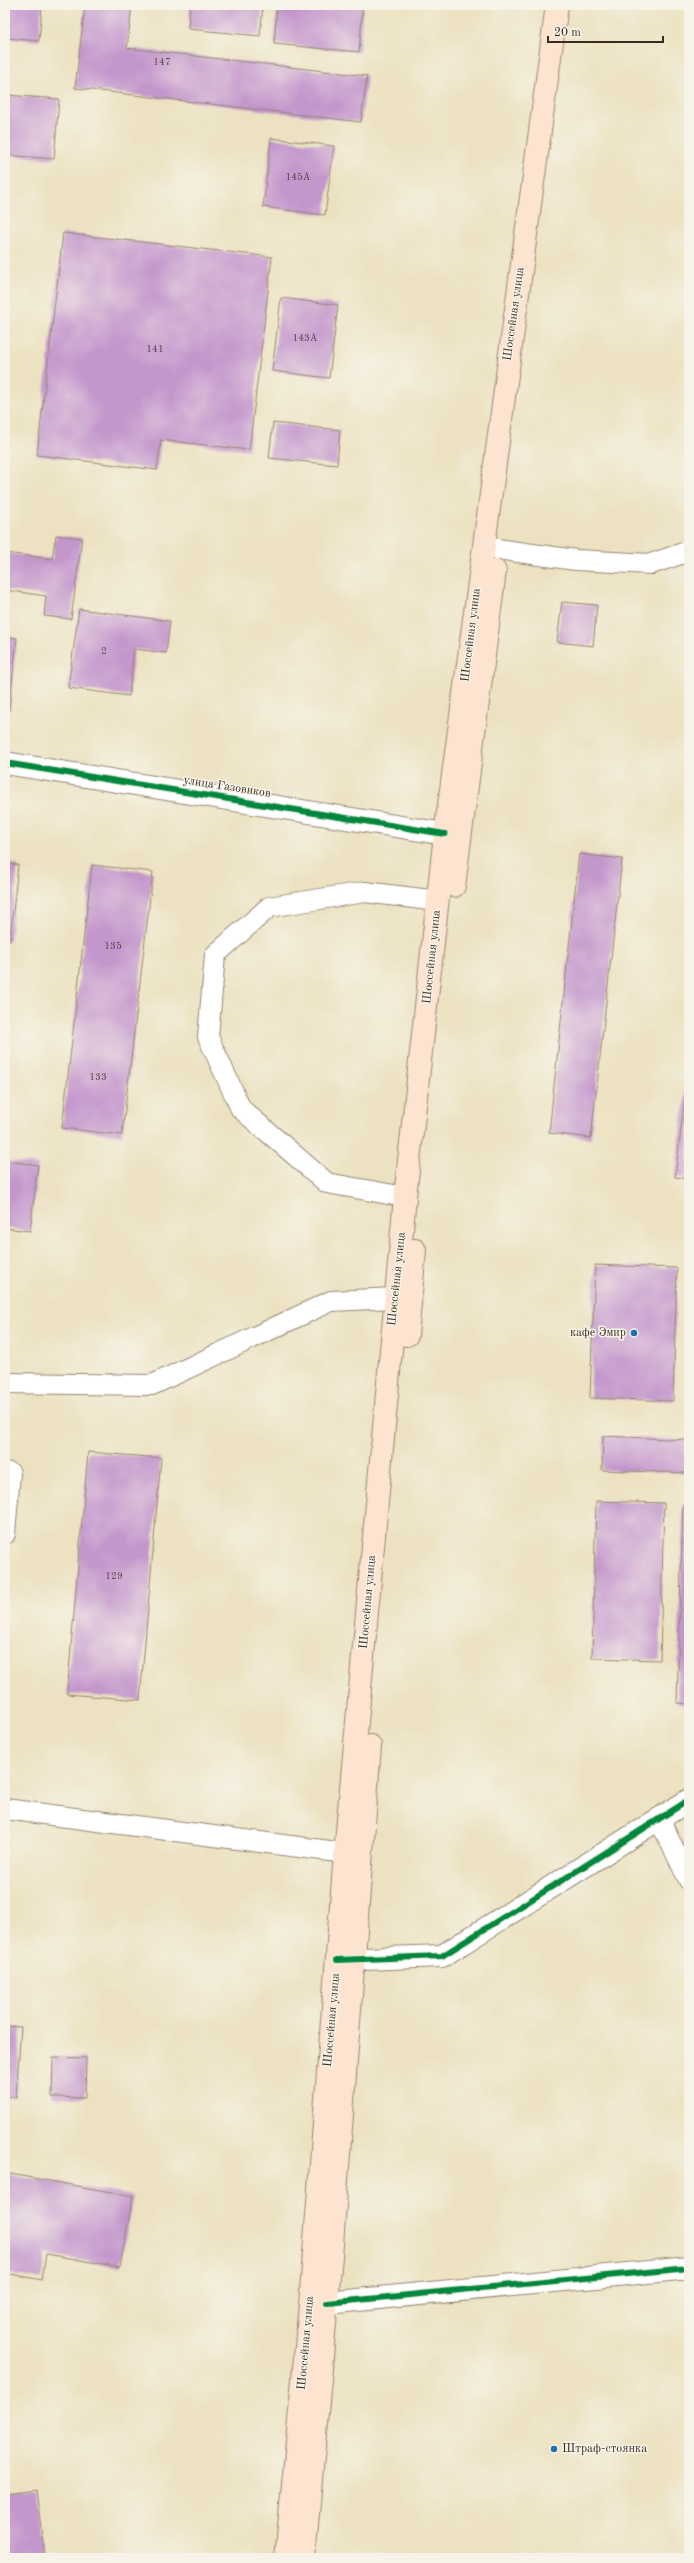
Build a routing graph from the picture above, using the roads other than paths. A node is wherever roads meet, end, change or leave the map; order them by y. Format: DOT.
graph roads {
  1 [pos="557,5"];
  2 [pos="571,5"];
  3 [pos="497,549"];
  4 [pos="689,552"];
  5 [pos="5,762"];
  6 [pos="453,835"];
  7 [pos="438,901"];
  8 [pos="405,1198"];
  9 [pos="395,1298"];
  10 [pos="5,1383"];
  11 [pos="5,1472"];
  12 [pos="5,1534"];
  13 [pos="689,1800"];
  14 [pos="5,1809"];
  15 [pos="659,1819"];
  16 [pos="345,1853"];
  17 [pos="689,1880"];
  18 [pos="345,1960"];
  19 [pos="689,2268"];
  20 [pos="327,2303"];
  21 [pos="286,2558"];
  22 [pos="304,2558"];
  1 -- 6 [label="main road, Шоссейная улица"];
  2 -- 3 [label="main road, Шоссейная улица"];
  3 -- 4 [label="lane"];
  3 -- 6 [label="main road, Шоссейная улица"];
  5 -- 6 [label="street, улица Газовиков"];
  6 -- 7 [label="main road, Шоссейная улица"];
  6 -- 18 [label="main road, Шоссейная улица"];
  7 -- 8 [label="main road, Шоссейная улица"];
  7 -- 8 [label="lane"];
  8 -- 9 [label="main road, Шоссейная улица"];
  9 -- 10 [label="lane"];
  9 -- 16 [label="main road, Шоссейная улица"];
  11 -- 12 [label="lane"];
  13 -- 15 [label="street"];
  14 -- 16 [label="lane"];
  15 -- 17 [label="lane"];
  15 -- 18 [label="street"];
  16 -- 18 [label="main road, Шоссейная улица"];
  18 -- 20 [label="main road, Шоссейная улица"];
  18 -- 21 [label="main road, Шоссейная улица"];
  19 -- 20 [label="street"];
  20 -- 22 [label="main road, Шоссейная улица"];
}
